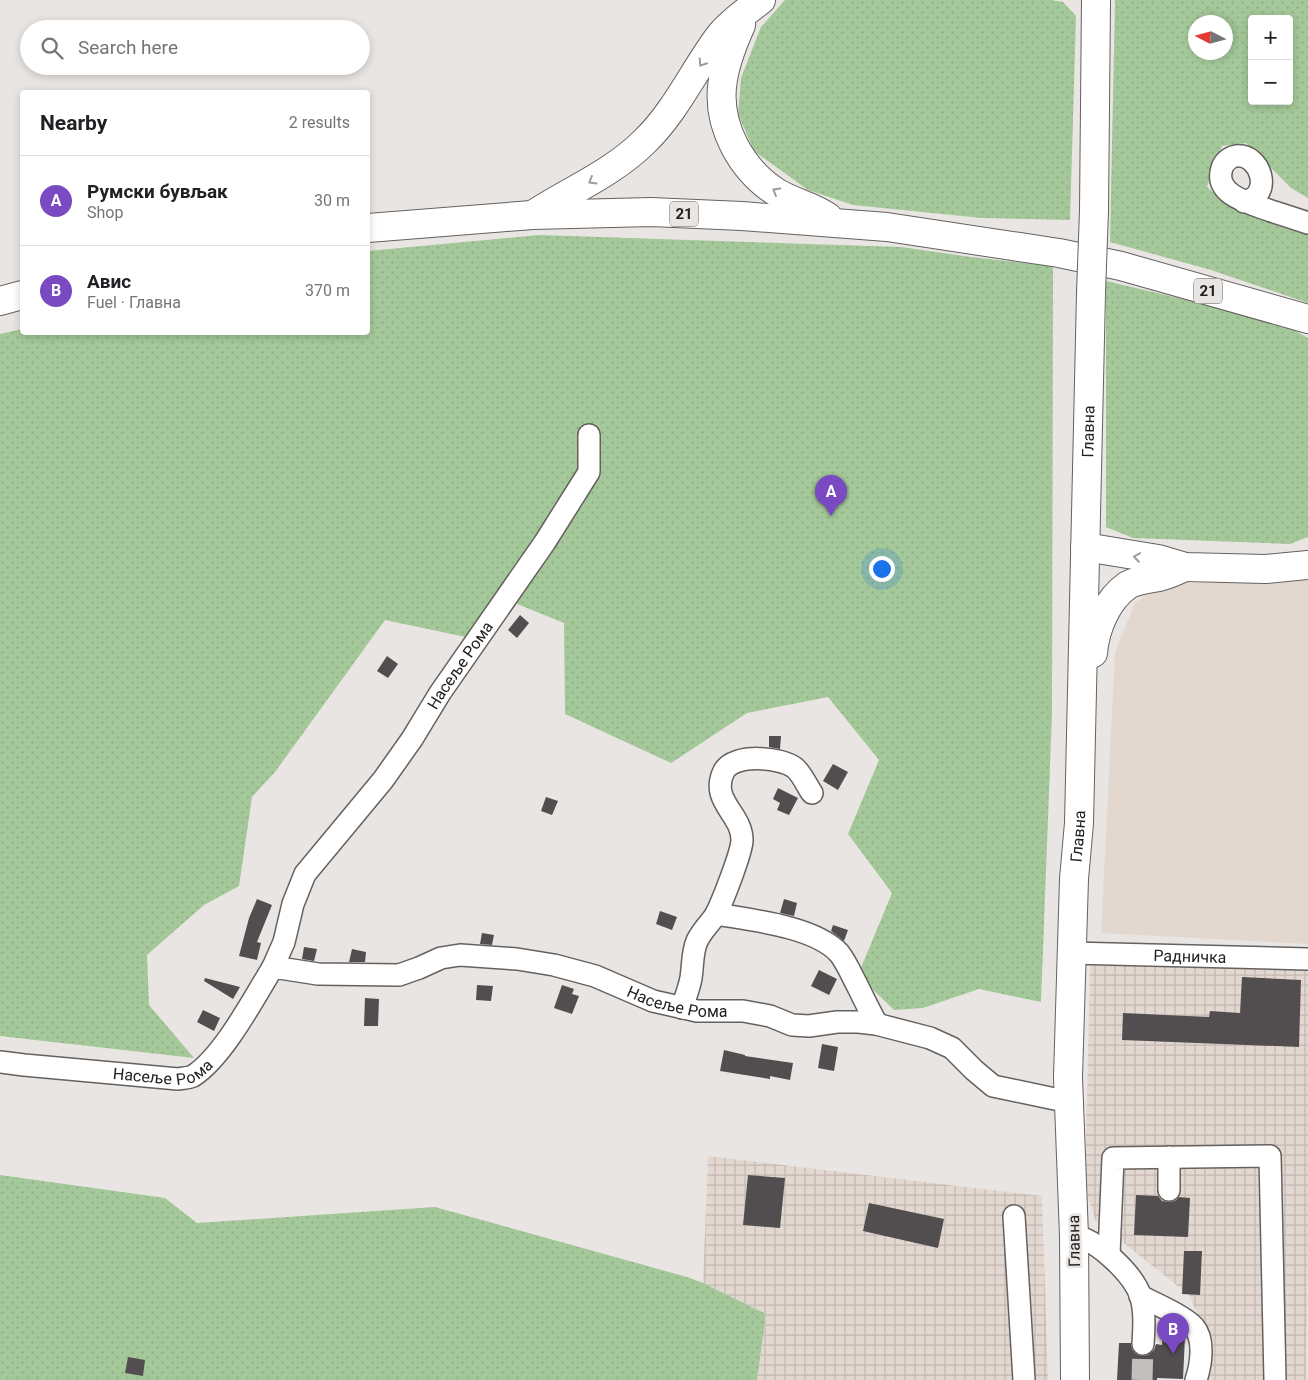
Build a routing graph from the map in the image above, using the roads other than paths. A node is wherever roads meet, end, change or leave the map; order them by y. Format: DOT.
graph roads {
  1 [pos="1096,0"];
  2 [pos="753,7"];
  3 [pos="1260,172"];
  4 [pos="1244,202"];
  5 [pos="532,215"];
  6 [pos="835,222"];
  7 [pos="1308,223"];
  8 [pos="370,228"];
  9 [pos="20,296"];
  10 [pos="0,301"];
  11 [pos="1304,319"];
  12 [pos="589,435"];
  13 [pos="1085,560"];
  14 [pos="1308,565"];
  15 [pos="1185,567"];
  16 [pos="1129,584"];
  17 [pos="1082,698"];
  18 [pos="812,793"];
  19 [pos="716,914"];
  20 [pos="1071,953"];
  21 [pos="1308,959"];
  22 [pos="273,968"];
  23 [pos="682,1008"];
  24 [pos="877,1024"];
  25 [pos="0,1062"];
  26 [pos="1069,1102"];
  27 [pos="1169,1157"];
  28 [pos="1168,1190"];
  29 [pos="1014,1216"];
  30 [pos="1074,1236"];
  31 [pos="1108,1254"];
  32 [pos="1140,1296"];
  33 [pos="1143,1344"];
  34 [pos="1024,1380"];
  35 [pos="1075,1380"];
  36 [pos="1196,1380"];
  37 [pos="1275,1380"];
  1 -- 13 [label="main road, Главна, bridge"];
  2 -- 5 [label="main road, one-way"];
  6 -- 2 [label="main road, one-way"];
  3 -- 4 [label="street"];
  3 -- 4 [label="street"];
  3 -- 7 [label="street"];
  4 -- 7 [label="street"];
  5 -- 6 [label="main road, 21"];
  5 -- 8 [label="main road, 21"];
  6 -- 11 [label="main road, 21"];
  9 -- 10 [label="main road"];
  12 -- 22 [label="street, Насеље Рома"];
  15 -- 13 [label="main road, one-way"];
  13 -- 16 [label="main road"];
  13 -- 17 [label="main road, Главна"];
  14 -- 15 [label="main road"];
  15 -- 16 [label="main road"];
  16 -- 17 [label="main road"];
  17 -- 20 [label="main road, Главна"];
  18 -- 19 [label="street"];
  19 -- 23 [label="street"];
  19 -- 24 [label="street"];
  20 -- 21 [label="street, Радничка"];
  20 -- 26 [label="main road, Главна"];
  22 -- 23 [label="street, Насеље Рома"];
  22 -- 25 [label="street, Насеље Рома"];
  23 -- 24 [label="street, Насеље Рома"];
  24 -- 26 [label="street, Насеље Рома"];
  26 -- 30 [label="main road, Главна"];
  27 -- 28 [label="street"];
  27 -- 31 [label="street"];
  27 -- 37 [label="street"];
  29 -- 34 [label="street"];
  30 -- 31 [label="street"];
  30 -- 35 [label="main road, Главна"];
  31 -- 32 [label="street"];
  32 -- 33 [label="street"];
  32 -- 36 [label="street"];
}
